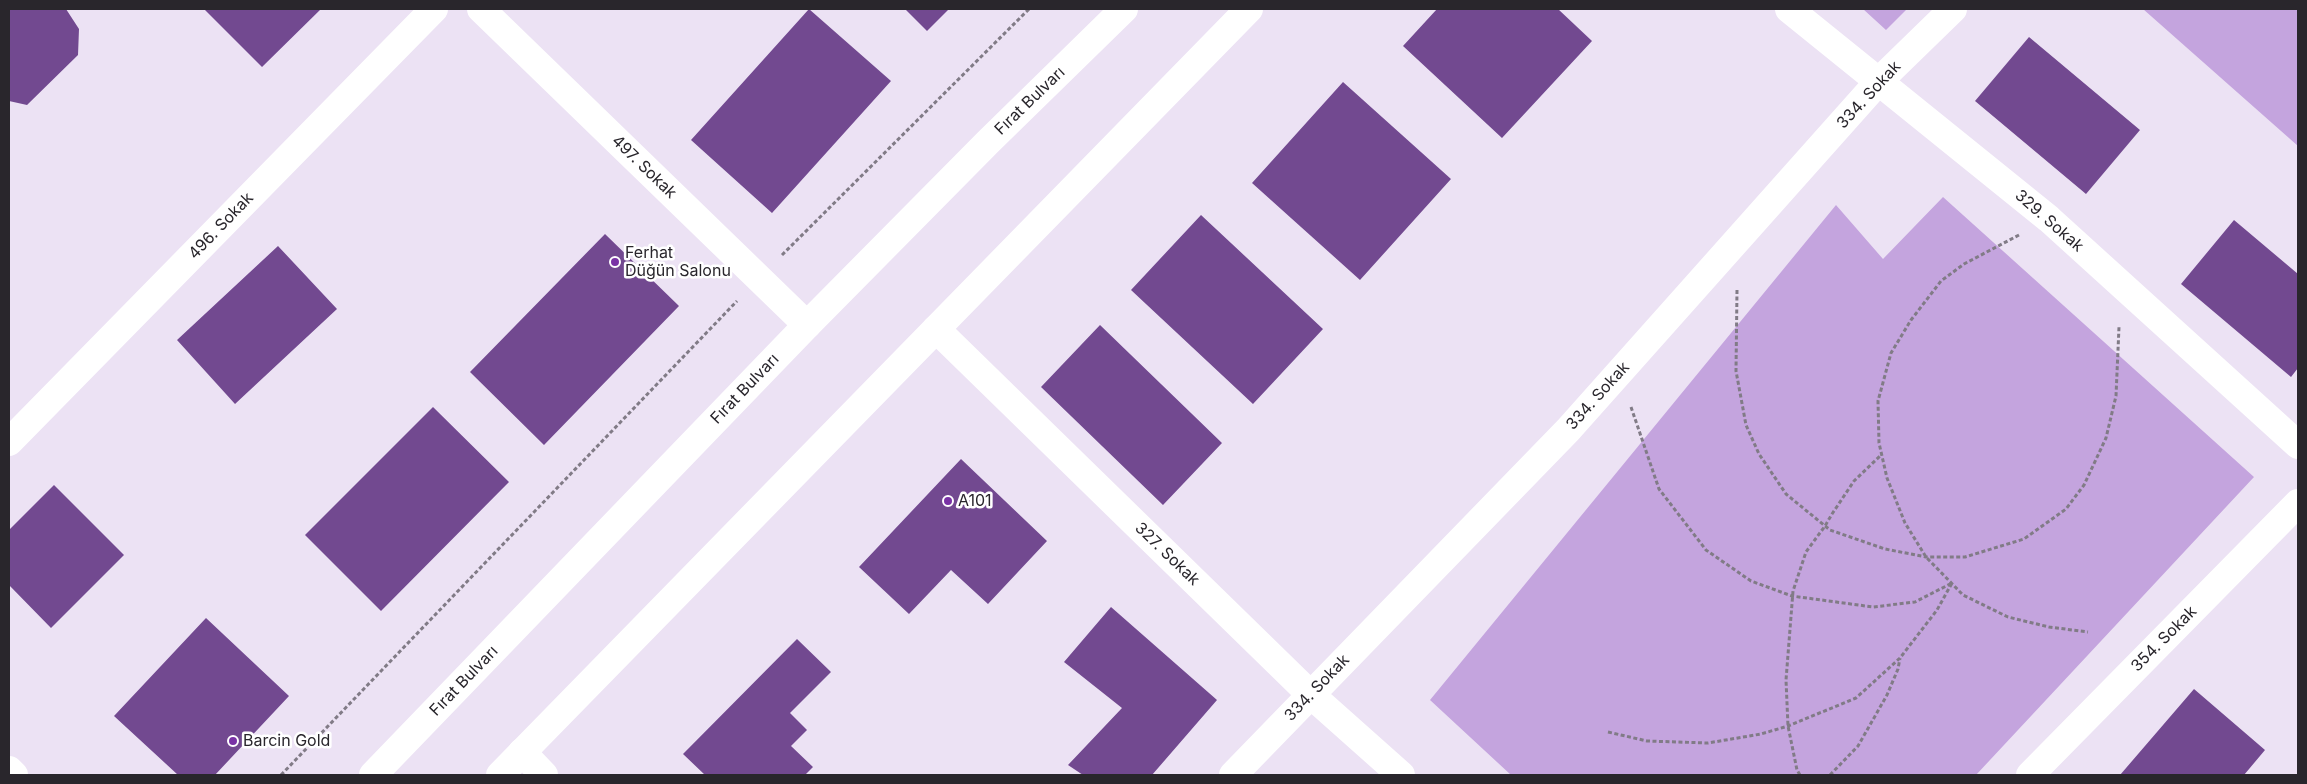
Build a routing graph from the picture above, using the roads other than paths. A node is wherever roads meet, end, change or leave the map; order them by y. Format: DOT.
graph roads {
  1 [pos="434,9"];
  2 [pos="481,9"];
  3 [pos="1124,9"];
  4 [pos="1249,9"];
  5 [pos="1789,9"];
  6 [pos="1954,9"];
  7 [pos="1879,81"];
  8 [pos="807,325"];
  9 [pos="936,329"];
  10 [pos="9,442"];
  11 [pos="2298,445"];
  12 [pos="2298,503"];
  13 [pos="1310,694"];
  14 [pos="522,752"];
  15 [pos="9,770"];
  16 [pos="14,775"];
  17 [pos="373,775"];
  18 [pos="500,775"];
  19 [pos="544,775"];
  20 [pos="1233,775"];
  21 [pos="1401,775"];
  22 [pos="2030,775"];
  1 -- 10 [label="street, 496. Sokak"];
  2 -- 8 [label="street, 497. Sokak"];
  3 -- 8 [label="street, Fırat Bulvarı"];
  4 -- 9 [label="street"];
  5 -- 7 [label="street, 329. Sokak"];
  6 -- 7 [label="street, 334. Sokak"];
  7 -- 11 [label="street, 329. Sokak"];
  7 -- 13 [label="street, 334. Sokak"];
  8 -- 17 [label="street, Fırat Bulvarı"];
  9 -- 13 [label="street, 327. Sokak"];
  9 -- 14 [label="street"];
  12 -- 22 [label="street, 354. Sokak"];
  13 -- 20 [label="street, 334. Sokak"];
  13 -- 21 [label="street, 327. Sokak"];
  14 -- 18 [label="street"];
  14 -- 19 [label="street"];
  15 -- 16 [label="street"];
}
